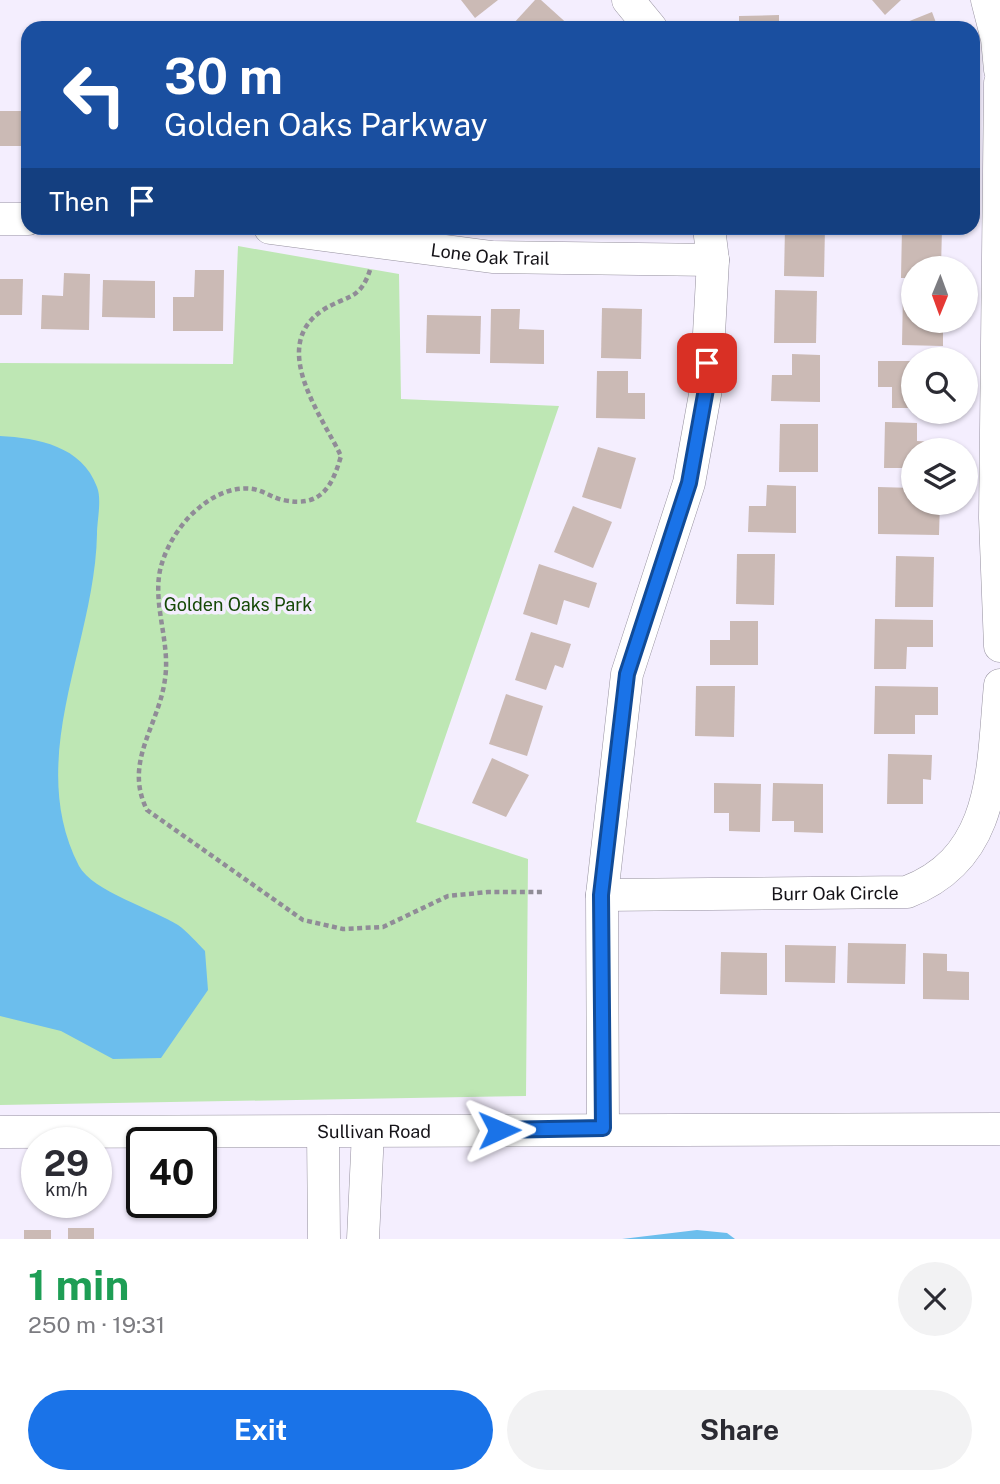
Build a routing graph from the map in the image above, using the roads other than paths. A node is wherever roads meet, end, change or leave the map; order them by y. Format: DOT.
graph roads {
  1 [pos="628,0"];
  2 [pos="987,0"];
  3 [pos="644,21"];
  4 [pos="1000,71"];
  5 [pos="1000,83"];
  6 [pos="0,219"];
  7 [pos="21,219"];
  8 [pos="324,235"];
  9 [pos="710,235"];
  10 [pos="713,260"];
  11 [pos="1000,646"];
  12 [pos="1000,685"];
  13 [pos="601,895"];
  14 [pos="603,1128"];
  15 [pos="1000,1129"];
  16 [pos="0,1132"];
  17 [pos="323,1132"];
  18 [pos="368,1132"];
  19 [pos="324,1239"];
  20 [pos="363,1239"];
  1 -- 3 [label="street"];
  2 -- 4 [label="street"];
  5 -- 11 [label="street"];
  6 -- 7 [label="street"];
  8 -- 10 [label="street, Lone Oak Trail"];
  9 -- 10 [label="street"];
  10 -- 13 [label="street"];
  12 -- 13 [label="street, Burr Oak Circle"];
  13 -- 14 [label="street"];
  14 -- 15 [label="street, Sullivan Road"];
  14 -- 18 [label="street, Sullivan Road"];
  16 -- 17 [label="street, Sullivan Road"];
  17 -- 18 [label="street, Sullivan Road"];
  17 -- 19 [label="street"];
  18 -- 20 [label="street"];
}
